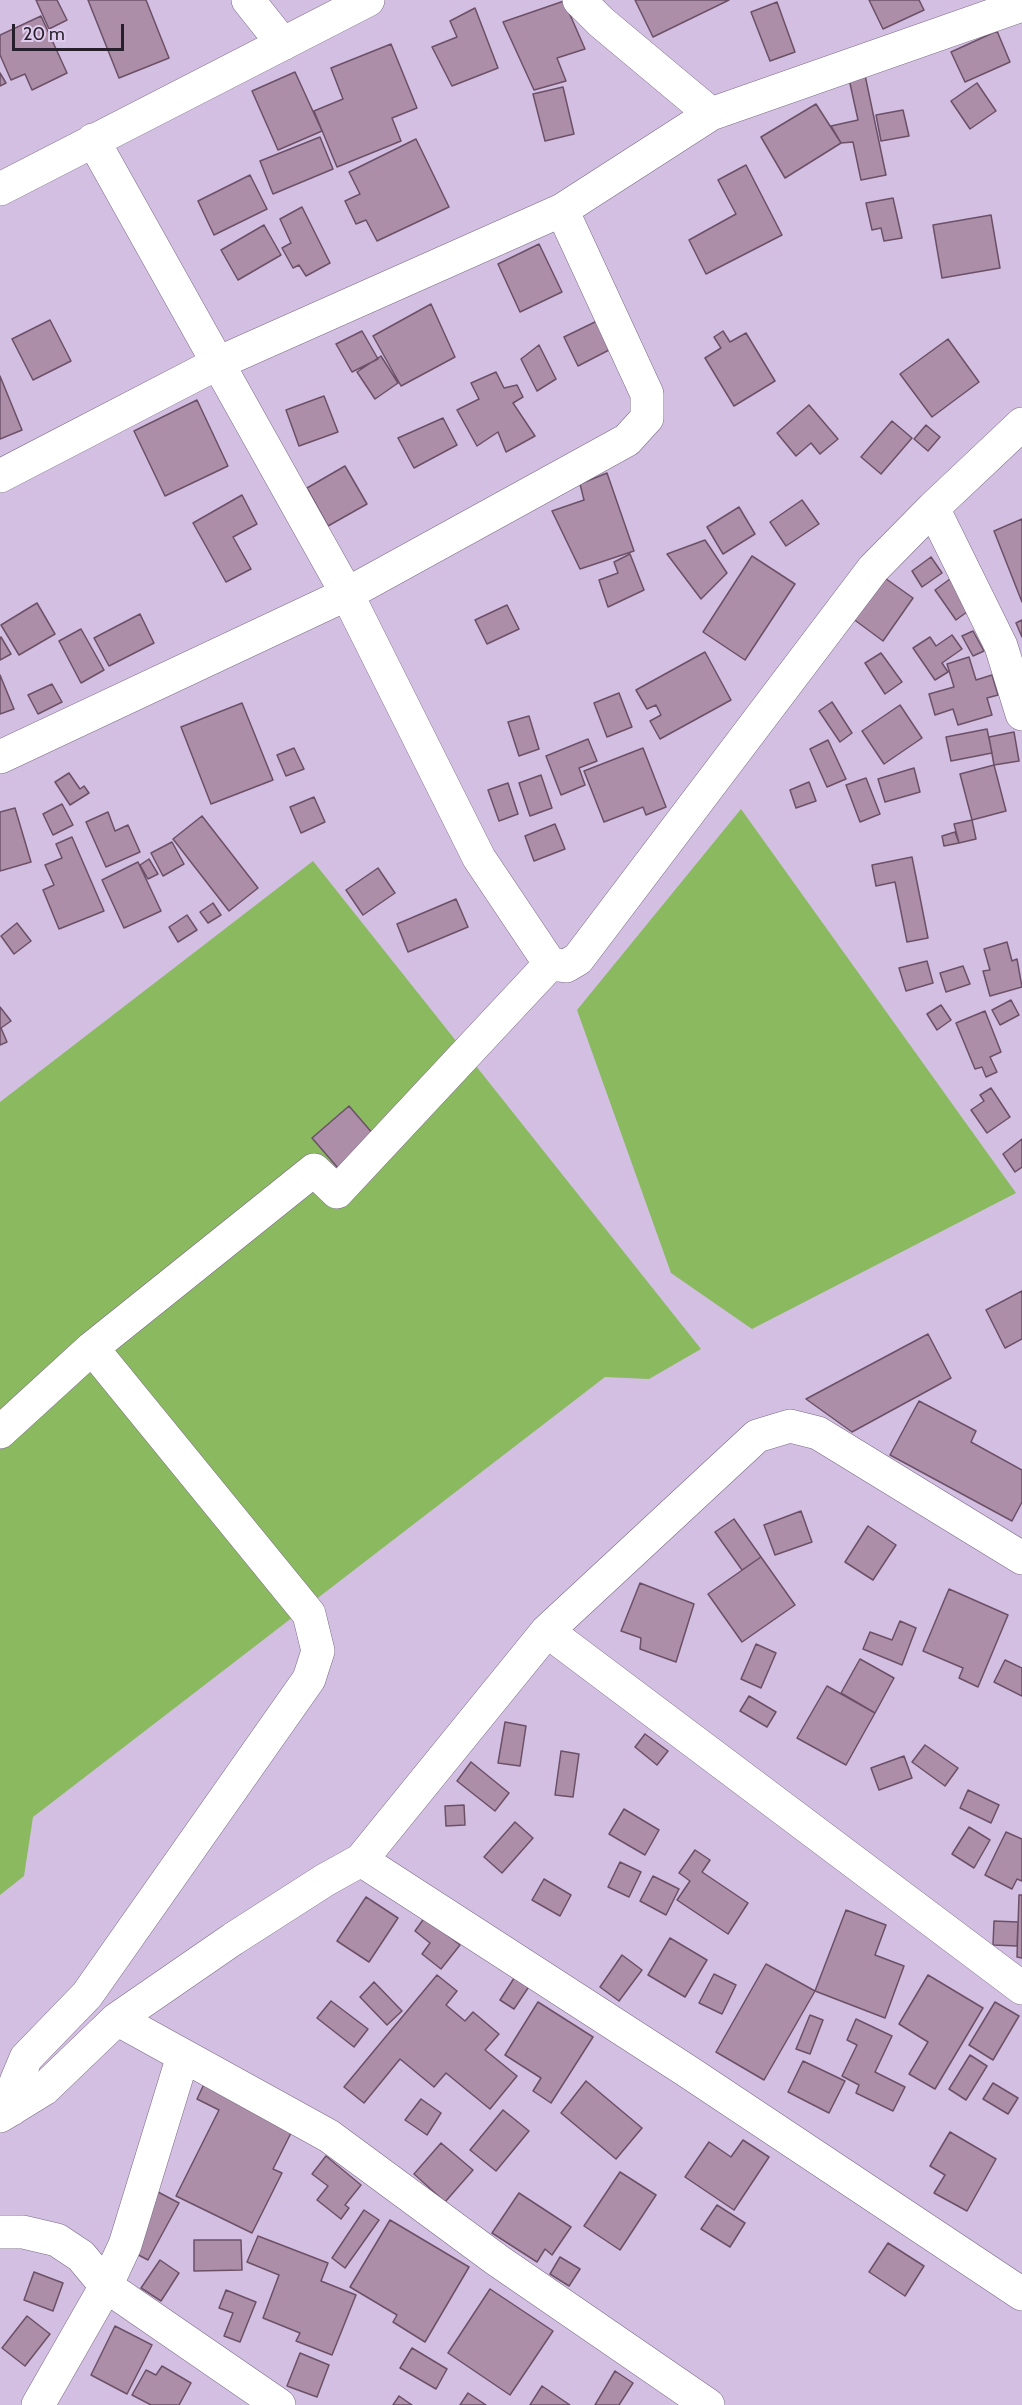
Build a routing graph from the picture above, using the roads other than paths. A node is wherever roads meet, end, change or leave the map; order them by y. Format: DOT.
graph roads {
  1 [pos="248,0"];
  2 [pos="368,0"];
  3 [pos="579,0"];
  4 [pos="1022,5"];
  5 [pos="283,44"];
  6 [pos="711,114"];
  7 [pos="93,140"];
  8 [pos="0,189"];
  9 [pos="562,210"];
  10 [pos="218,363"];
  11 [pos="1022,424"];
  12 [pos="0,476"];
  13 [pos="933,508"];
  14 [pos="347,594"];
  15 [pos="1022,714"];
  16 [pos="0,757"];
  17 [pos="550,964"];
  18 [pos="92,1348"];
  19 [pos="0,1432"];
  20 [pos="1022,1558"];
  21 [pos="547,1631"];
  22 [pos="361,1860"];
  23 [pos="1022,1988"];
  24 [pos="117,2019"];
  25 [pos="183,2056"];
  26 [pos="6,2112"];
  27 [pos="0,2232"];
  28 [pos="106,2286"];
  29 [pos="1022,2294"];
  30 [pos="38,2405"];
  31 [pos="279,2405"];
  32 [pos="708,2405"];
  1 -- 5 [label="street"];
  2 -- 5 [label="street"];
  3 -- 6 [label="street"];
  4 -- 6 [label="street"];
  5 -- 7 [label="street"];
  6 -- 9 [label="street"];
  7 -- 8 [label="street"];
  7 -- 10 [label="street"];
  9 -- 10 [label="street"];
  9 -- 14 [label="street"];
  10 -- 12 [label="street"];
  10 -- 14 [label="street"];
  11 -- 13 [label="street"];
  13 -- 15 [label="street"];
  13 -- 17 [label="street"];
  14 -- 16 [label="street"];
  14 -- 17 [label="street"];
  17 -- 18 [label="street"];
  18 -- 19 [label="street"];
  18 -- 26 [label="street"];
  20 -- 21 [label="street"];
  21 -- 22 [label="street"];
  21 -- 23 [label="street"];
  22 -- 24 [label="street"];
  22 -- 29 [label="street"];
  24 -- 25 [label="street"];
  24 -- 26 [label="street"];
  25 -- 28 [label="street"];
  25 -- 32 [label="street"];
  27 -- 28 [label="street"];
  28 -- 30 [label="street"];
  28 -- 31 [label="street"];
}
